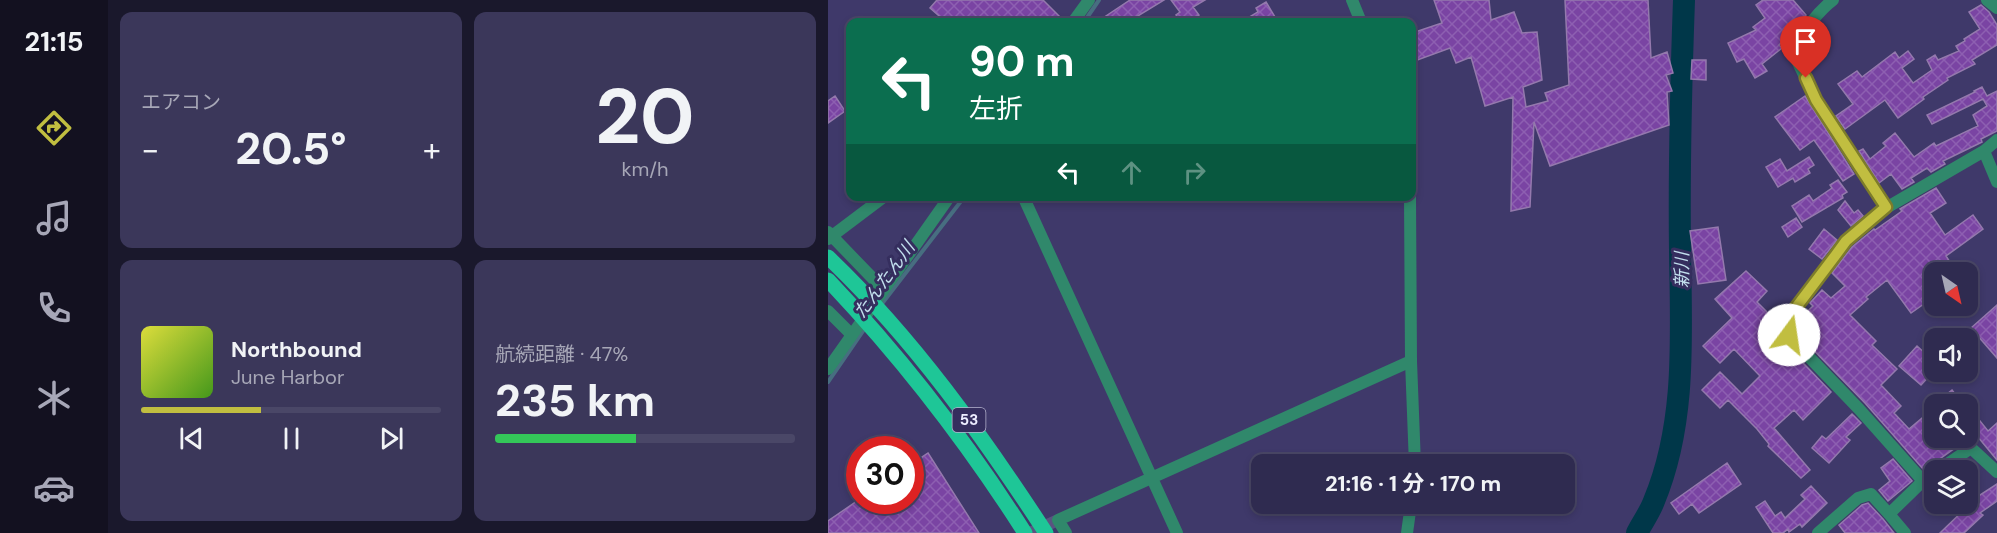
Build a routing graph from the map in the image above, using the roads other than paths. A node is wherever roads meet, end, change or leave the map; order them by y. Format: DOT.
graph roads {
  1 [pos="1089,0"];
  2 [pos="1352,0"];
  3 [pos="1833,0"];
  4 [pos="1987,0"];
  5 [pos="1997,8"];
  6 [pos="1076,18"];
  7 [pos="1359,18"];
  8 [pos="1997,140"];
  9 [pos="1984,151"];
  10 [pos="1997,182"];
  11 [pos="878,201"];
  12 [pos="946,201"];
  13 [pos="1025,201"];
  14 [pos="1410,201"];
  15 [pos="1886,207"];
  16 [pos="829,235"];
  17 [pos="828,257"];
  18 [pos="828,280"];
  19 [pos="884,290"];
  20 [pos="828,311"];
  21 [pos="851,334"];
  22 [pos="1411,361"];
  23 [pos="828,369"];
  24 [pos="1415,454"];
  25 [pos="1954,460"];
  26 [pos="1997,472"];
  27 [pos="1152,479"];
  28 [pos="1923,482"];
  29 [pos="1410,514"];
  30 [pos="1889,514"];
  31 [pos="1025,533"];
  32 [pos="1046,533"];
  33 [pos="1066,533"];
  34 [pos="1177,533"];
  35 [pos="1407,533"];
  36 [pos="1818,533"];
  37 [pos="1905,533"];
  1 -- 6 [label="street"];
  2 -- 7 [label="street"];
  3 -- 15 [label="street"];
  4 -- 5 [label="street"];
  8 -- 9 [label="street"];
  9 -- 10 [label="street"];
  9 -- 15 [label="street"];
  11 -- 16 [label="street"];
  12 -- 19 [label="street"];
  13 -- 27 [label="street"];
  14 -- 22 [label="street"];
  15 -- 28 [label="street"];
  16 -- 19 [label="street"];
  17 -- 32 [label="main road, 53"];
  18 -- 31 [label="main road, 53"];
  19 -- 21 [label="street"];
  20 -- 21 [label="street"];
  21 -- 23 [label="street"];
  22 -- 24 [label="street"];
  22 -- 27 [label="street"];
  25 -- 26 [label="street"];
  27 -- 33 [label="street"];
  27 -- 34 [label="street"];
  28 -- 30 [label="street"];
  29 -- 35 [label="street"];
  30 -- 36 [label="street"];
  30 -- 37 [label="street"];
}
